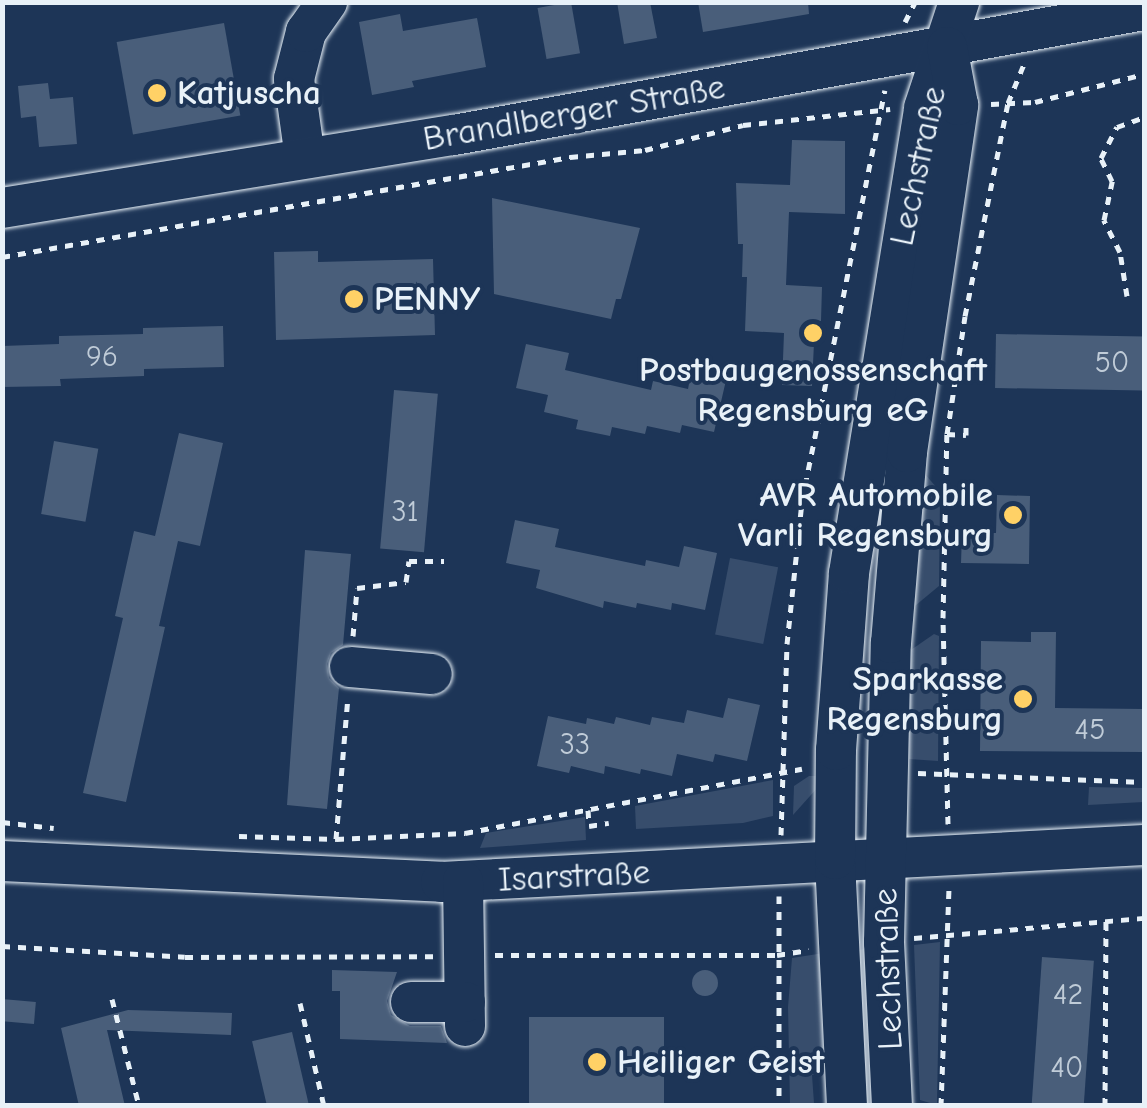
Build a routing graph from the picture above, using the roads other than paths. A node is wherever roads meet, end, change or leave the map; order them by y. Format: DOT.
graph roads {
  1 [pos="327,2"];
  2 [pos="959,2"];
  3 [pos="1144,10"];
  4 [pos="946,48"];
  5 [pos="941,107"];
  6 [pos="306,158"];
  7 [pos="2,208"];
  8 [pos="350,667"];
  9 [pos="432,674"];
  10 [pos="1144,844"];
  11 [pos="835,860"];
  12 [pos="885,860"];
  13 [pos="2,861"];
  14 [pos="463,881"];
  15 [pos="411,1002"];
  16 [pos="847,1106"];
  17 [pos="892,1106"];
  1 -- 6 [label="street"];
  2 -- 4 [label="street, Lechstraße"];
  3 -- 4 [label="street, Brandlberger Straße"];
  4 -- 5 [label="street, Lechstraße"];
  4 -- 6 [label="street, Brandlberger Straße"];
  5 -- 11 [label="street, Lechstraße"];
  5 -- 12 [label="street, Lechstraße"];
  6 -- 7 [label="street, Brandlberger Straße"];
  8 -- 9 [label="street"];
  10 -- 12 [label="street, Isarstraße"];
  11 -- 12 [label="street, Isarstraße"];
  11 -- 14 [label="street, Isarstraße"];
  11 -- 16 [label="street, Lechstraße"];
  12 -- 17 [label="street, Lechstraße"];
  13 -- 14 [label="street, Isarstraße"];
  14 -- 15 [label="street"];
}
